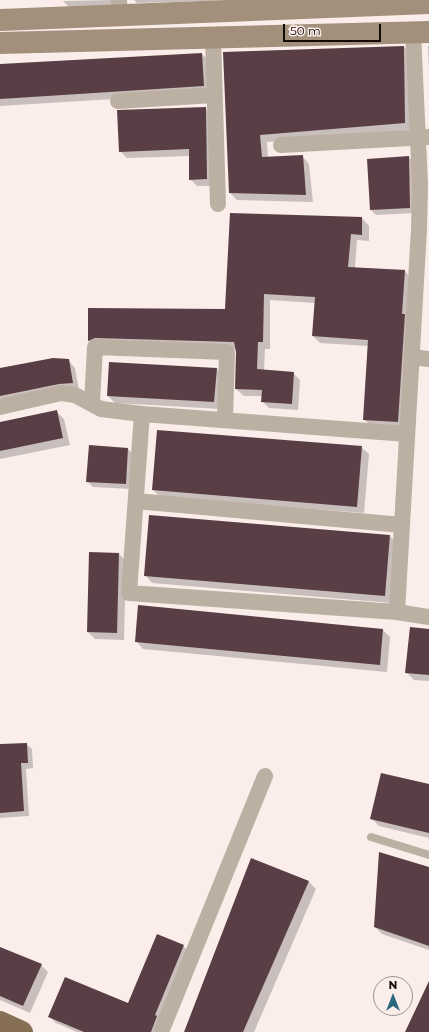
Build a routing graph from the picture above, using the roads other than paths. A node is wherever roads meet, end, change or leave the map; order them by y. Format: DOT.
graph roads {
  1 [pos="416,2"];
  2 [pos="119,8"];
  3 [pos="0,20"];
  4 [pos="421,33"];
  5 [pos="213,38"];
  6 [pos="0,43"];
  7 [pos="214,95"];
  8 [pos="118,101"];
  9 [pos="424,137"];
  10 [pos="281,145"];
  11 [pos="218,204"];
  12 [pos="423,271"];
  13 [pos="412,357"];
  14 [pos="429,359"];
  15 [pos="92,403"];
  16 [pos="0,407"];
  17 [pos="142,414"];
  18 [pos="225,420"];
  19 [pos="407,434"];
  20 [pos="136,501"];
  21 [pos="402,525"];
  22 [pos="397,612"];
  23 [pos="429,617"];
  24 [pos="265,776"];
  25 [pos="371,837"];
  26 [pos="429,855"];
  27 [pos="0,1022"];
  28 [pos="22,1032"];
  29 [pos="161,1032"];
  1 -- 2 [label="main road"];
  2 -- 3 [label="main road"];
  4 -- 5 [label="main road"];
  4 -- 9 [label="street"];
  5 -- 6 [label="main road"];
  5 -- 7 [label="street"];
  7 -- 8 [label="street"];
  7 -- 11 [label="street"];
  9 -- 10 [label="street"];
  9 -- 12 [label="street"];
  12 -- 13 [label="street"];
  13 -- 14 [label="street"];
  13 -- 19 [label="street"];
  15 -- 16 [label="street"];
  15 -- 17 [label="street"];
  15 -- 18 [label="street"];
  17 -- 18 [label="street"];
  17 -- 20 [label="street"];
  18 -- 19 [label="street"];
  19 -- 21 [label="street"];
  20 -- 21 [label="street"];
  20 -- 22 [label="street"];
  21 -- 22 [label="street"];
  22 -- 23 [label="street"];
  24 -- 29 [label="street"];
  25 -- 26 [label="lane"];
  27 -- 28 [label="highway"];
}
